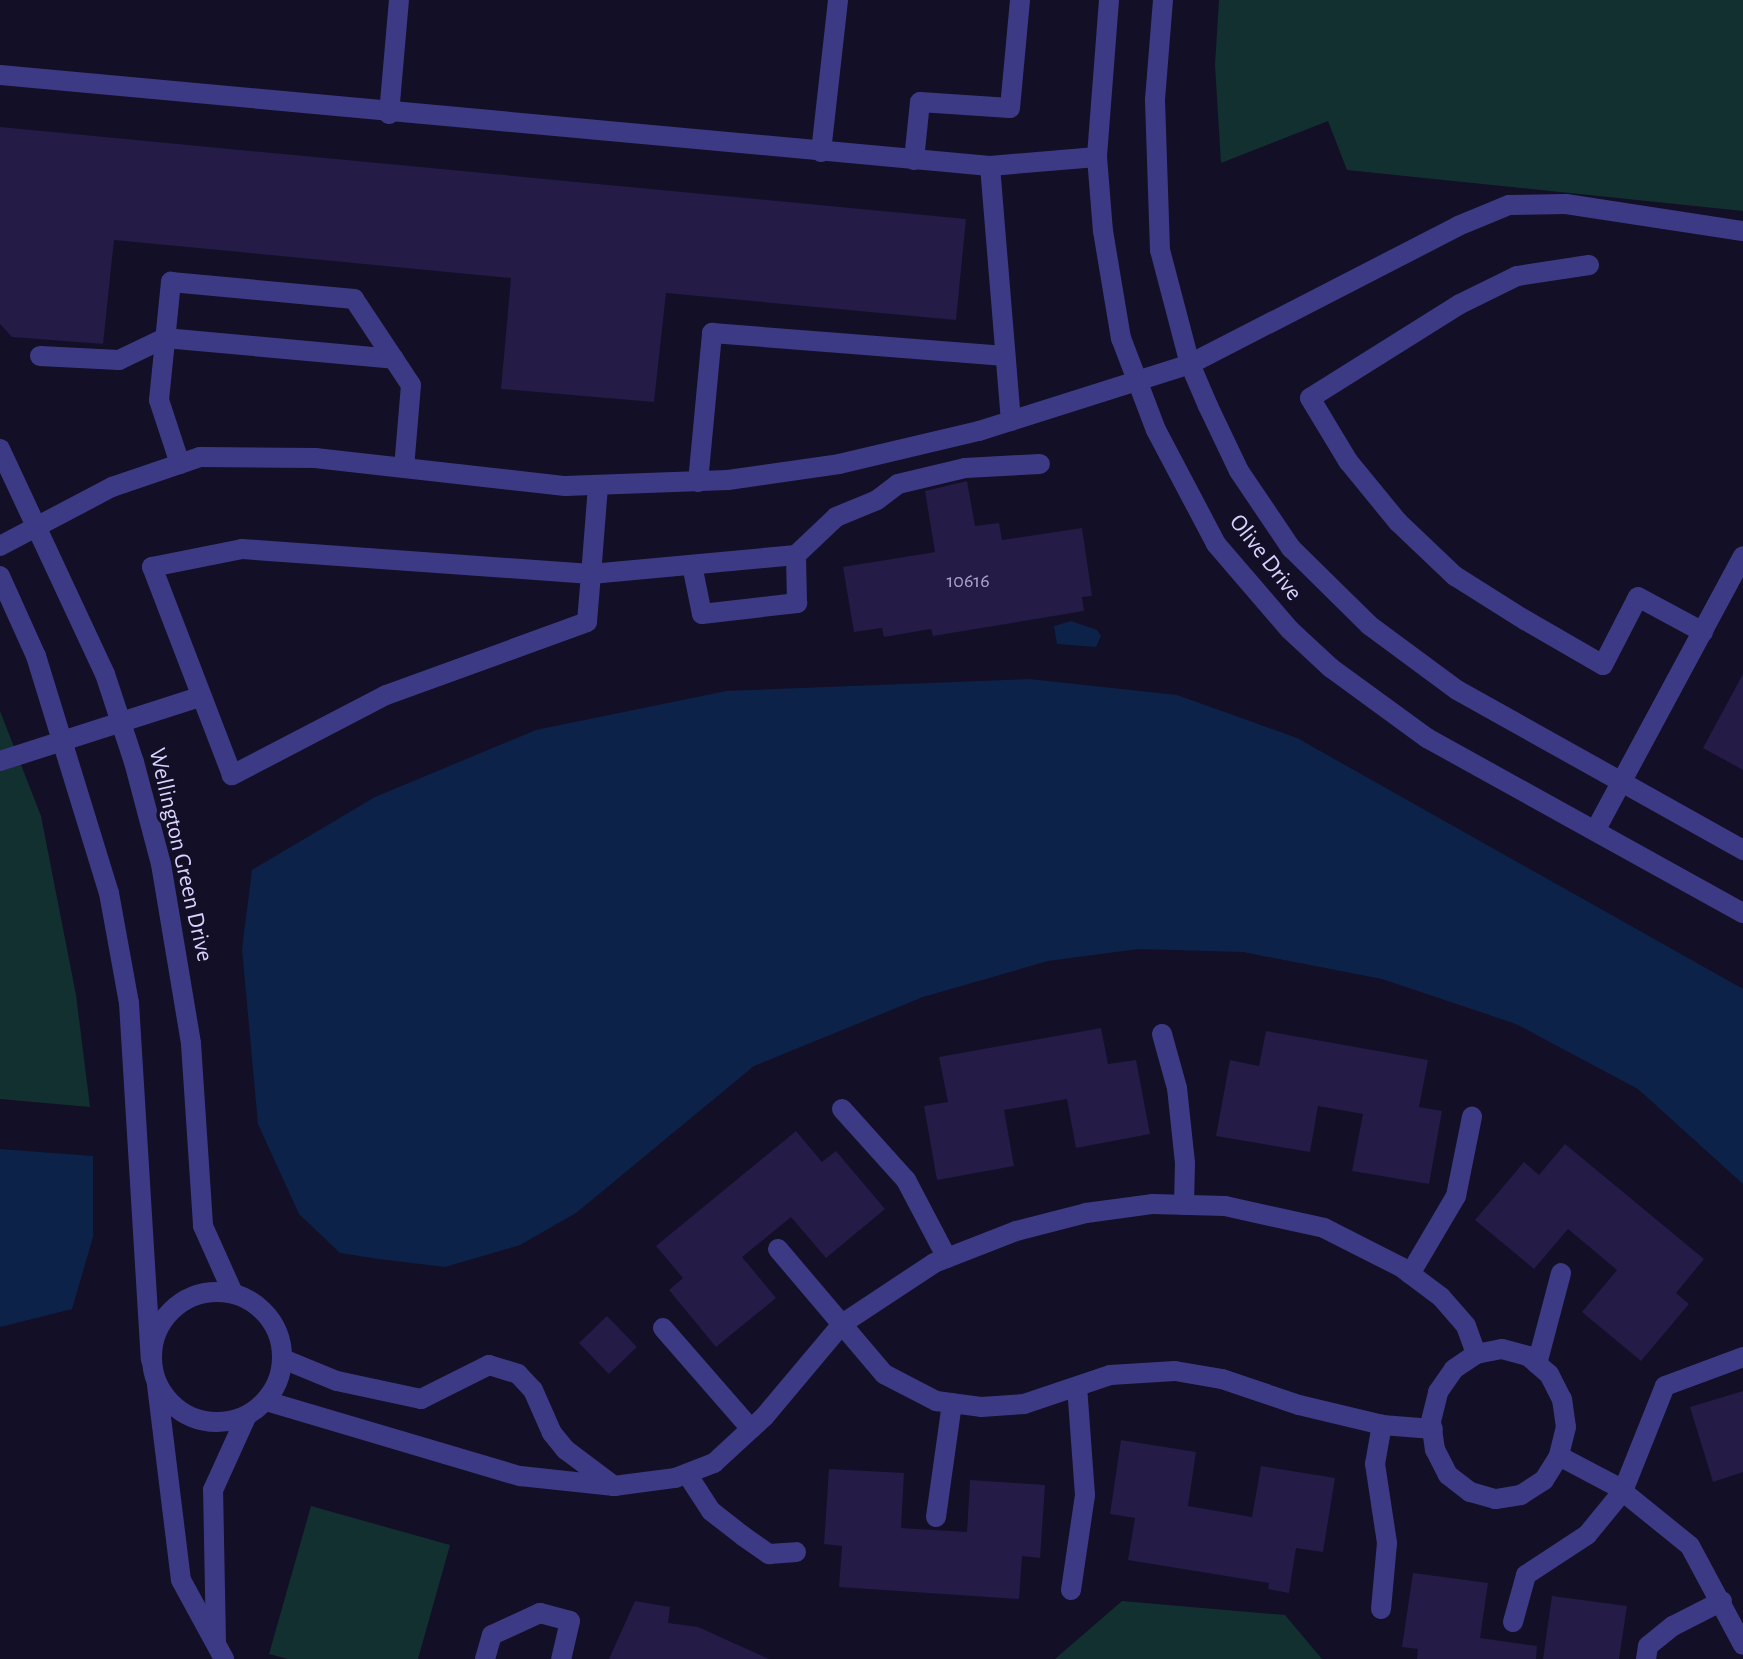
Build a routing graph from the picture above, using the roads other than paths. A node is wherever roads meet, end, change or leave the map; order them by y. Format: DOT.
graph roads {
  1 [pos="399,0"];
  2 [pos="838,0"];
  3 [pos="1020,0"];
  4 [pos="1109,0"];
  5 [pos="1163,0"];
  6 [pos="0,75"];
  7 [pos="389,114"];
  8 [pos="821,152"];
  9 [pos="1097,157"];
  10 [pos="914,160"];
  11 [pos="990,166"];
  12 [pos="1743,231"];
  13 [pos="1589,265"];
  14 [pos="165,338"];
  15 [pos="40,356"];
  16 [pos="1005,356"];
  17 [pos="394,359"];
  18 [pos="1190,364"];
  19 [pos="1136,381"];
  20 [pos="1011,421"];
  21 [pos="0,449"];
  22 [pos="180,464"];
  23 [pos="1040,464"];
  24 [pos="404,468"];
  25 [pos="698,482"];
  26 [pos="598,486"];
  27 [pos="39,525"];
  28 [pos="0,546"];
  29 [pos="796,555"];
  30 [pos="1743,556"];
  31 [pos="692,565"];
  32 [pos="591,574"];
  33 [pos="0,576"];
  34 [pos="1703,632"];
  35 [pos="199,697"];
  36 [pos="121,722"];
  37 [pos="64,740"];
  38 [pos="0,761"];
  39 [pos="1623,783"];
  40 [pos="1595,831"];
  41 [pos="1743,850"];
  42 [pos="1743,913"];
  43 [pos="1162,1034"];
  44 [pos="842,1109"];
  45 [pos="1472,1117"];
  46 [pos="1184,1205"];
  47 [pos="778,1249"];
  48 [pos="947,1258"];
  49 [pos="1561,1273"];
  50 [pos="1410,1274"];
  51 [pos="233,1293"];
  52 [pos="842,1324"];
  53 [pos="663,1328"];
  54 [pos="1476,1354"];
  55 [pos="1743,1357"];
  56 [pos="151,1359"];
  57 [pos="283,1359"];
  58 [pos="1537,1364"];
  59 [pos="156,1381"];
  60 [pos="1077,1387"];
  61 [pos="266,1401"];
  62 [pos="952,1403"];
  63 [pos="247,1415"];
  64 [pos="1382,1425"];
  65 [pos="751,1429"];
  66 [pos="1433,1429"];
  67 [pos="1559,1456"];
  68 [pos="687,1474"];
  69 [pos="614,1486"];
  70 [pos="1623,1491"];
  71 [pos="936,1517"];
  72 [pos="796,1552"];
  73 [pos="1071,1590"];
  74 [pos="1722,1601"];
  75 [pos="1381,1609"];
  76 [pos="1513,1622"];
  77 [pos="1743,1645"];
  78 [pos="220,1655"];
  79 [pos="485,1659"];
  80 [pos="561,1659"];
  81 [pos="1646,1659"];
  1 -- 7 [label="street"];
  2 -- 8 [label="street"];
  3 -- 10 [label="street"];
  4 -- 9 [label="street, Olive Drive"];
  5 -- 18 [label="street, Olive Drive"];
  6 -- 7 [label="street"];
  7 -- 8 [label="street"];
  8 -- 10 [label="street"];
  9 -- 11 [label="street"];
  9 -- 19 [label="street, Olive Drive"];
  10 -- 11 [label="street"];
  11 -- 16 [label="street"];
  12 -- 18 [label="street"];
  13 -- 34 [label="street"];
  14 -- 15 [label="street"];
  14 -- 17 [label="street"];
  14 -- 17 [label="street"];
  14 -- 22 [label="street"];
  16 -- 20 [label="street"];
  16 -- 25 [label="street"];
  17 -- 24 [label="street"];
  18 -- 19 [label="street"];
  18 -- 39 [label="street, Olive Drive"];
  19 -- 20 [label="street"];
  19 -- 40 [label="street, Olive Drive"];
  20 -- 25 [label="street"];
  21 -- 27 [label="street, Wellington Green Drive"];
  22 -- 24 [label="street"];
  22 -- 27 [label="street"];
  23 -- 29 [label="street"];
  24 -- 26 [label="street"];
  25 -- 26 [label="street"];
  26 -- 32 [label="street"];
  27 -- 28 [label="street"];
  27 -- 36 [label="street, Wellington Green Drive"];
  29 -- 31 [label="street"];
  29 -- 31 [label="street"];
  30 -- 34 [label="street"];
  31 -- 32 [label="street"];
  32 -- 35 [label="street"];
  32 -- 35 [label="street"];
  33 -- 37 [label="street"];
  34 -- 39 [label="street"];
  35 -- 36 [label="street"];
  36 -- 37 [label="street"];
  36 -- 51 [label="street, Wellington Green Drive"];
  37 -- 38 [label="street"];
  37 -- 56 [label="street"];
  39 -- 40 [label="street"];
  39 -- 41 [label="street, Olive Drive"];
  40 -- 42 [label="street, Olive Drive"];
  43 -- 46 [label="street"];
  44 -- 48 [label="street"];
  45 -- 50 [label="street"];
  46 -- 48 [label="street"];
  46 -- 50 [label="street"];
  47 -- 52 [label="street"];
  48 -- 52 [label="street"];
  49 -- 58 [label="street"];
  50 -- 54 [label="street"];
  51 -- 56 [label="street"];
  51 -- 57 [label="street"];
  52 -- 62 [label="street"];
  52 -- 65 [label="street"];
  53 -- 65 [label="street"];
  54 -- 58 [label="street"];
  54 -- 66 [label="street"];
  55 -- 70 [label="street"];
  56 -- 59 [label="street"];
  57 -- 61 [label="street"];
  57 -- 69 [label="street"];
  58 -- 67 [label="street"];
  59 -- 63 [label="street"];
  59 -- 78 [label="street"];
  60 -- 62 [label="street"];
  60 -- 64 [label="street"];
  60 -- 73 [label="street"];
  61 -- 63 [label="street"];
  61 -- 69 [label="street"];
  62 -- 71 [label="street"];
  63 -- 78 [label="street"];
  64 -- 66 [label="street"];
  64 -- 75 [label="street"];
  65 -- 68 [label="street"];
  66 -- 67 [label="street"];
  67 -- 70 [label="street"];
  68 -- 69 [label="street"];
  68 -- 72 [label="street"];
  70 -- 74 [label="street"];
  70 -- 76 [label="street"];
  74 -- 77 [label="street"];
  74 -- 81 [label="street"];
  79 -- 80 [label="street"];
}
